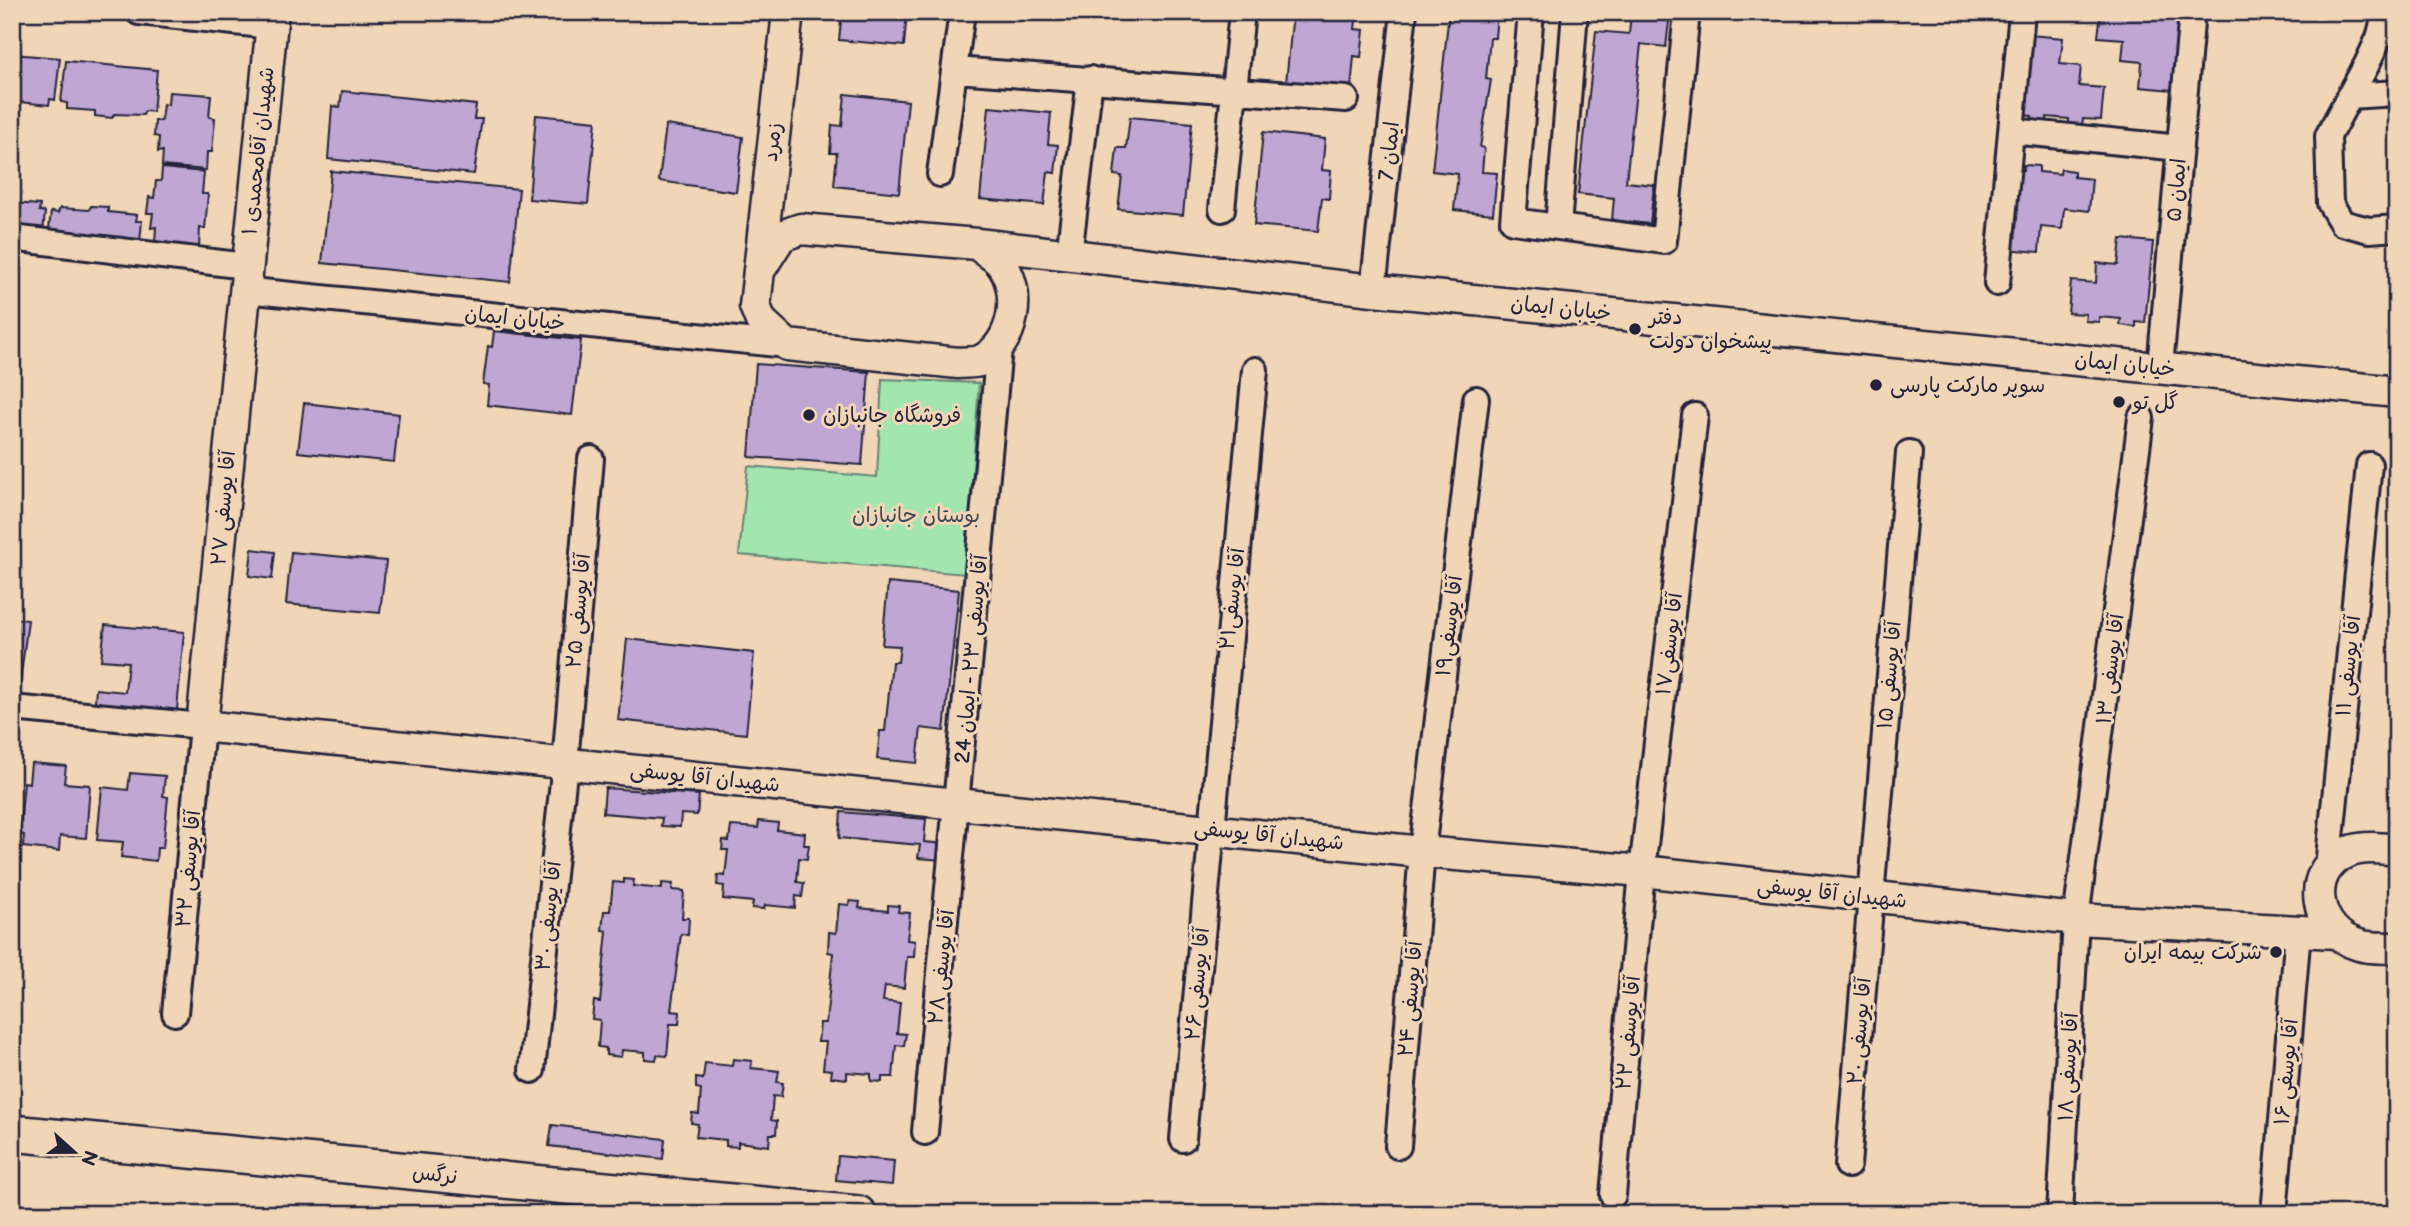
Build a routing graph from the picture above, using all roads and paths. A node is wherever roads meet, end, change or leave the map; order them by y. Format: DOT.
graph roads {
  1 [pos="139,12"];
  2 [pos="788,12"];
  3 [pos="962,12"];
  4 [pos="1242,12"];
  5 [pos="1404,12"];
  6 [pos="1531,12"];
  7 [pos="1575,12"];
  8 [pos="1687,12"];
  9 [pos="2022,12"];
  10 [pos="2192,12"];
  11 [pos="2385,12"];
  12 [pos="272,19"];
  13 [pos="956,70"];
  14 [pos="1090,79"];
  15 [pos="1233,90"];
  16 [pos="2397,93"];
  17 [pos="2349,96"];
  18 [pos="1346,99"];
  19 [pos="2011,131"];
  20 [pos="2180,148"];
  21 [pos="769,166"];
  22 [pos="940,174"];
  23 [pos="1222,209"];
  24 [pos="1558,227"];
  25 [pos="2397,228"];
  26 [pos="801,229"];
  27 [pos="12,238"];
  28 [pos="977,244"];
  29 [pos="1069,255"];
  30 [pos="759,271"];
  31 [pos="245,278"];
  32 [pos="1997,283"];
  33 [pos="1373,290"];
  34 [pos="755,306"];
  35 [pos="737,340"];
  36 [pos="787,345"];
  37 [pos="999,348"];
  38 [pos="2160,367"];
  39 [pos="1255,370"];
  40 [pos="2397,392"];
  41 [pos="1476,399"];
  42 [pos="1695,416"];
  43 [pos="2141,418"];
  44 [pos="1909,453"];
  45 [pos="591,460"];
  46 [pos="2369,465"];
  47 [pos="12,708"];
  48 [pos="202,726"];
  49 [pos="565,763"];
  50 [pos="958,802"];
  51 [pos="1210,828"];
  52 [pos="2397,850"];
  53 [pos="1422,852"];
  54 [pos="2328,867"];
  55 [pos="1642,871"];
  56 [pos="1869,898"];
  57 [pos="2076,919"];
  58 [pos="2298,931"];
  59 [pos="2336,933"];
  60 [pos="2397,948"];
  61 [pos="175,1013"];
  62 [pos="532,1070"];
  63 [pos="925,1132"];
  64 [pos="12,1133"];
  65 [pos="1183,1139"];
  66 [pos="1398,1146"];
  67 [pos="1848,1165"];
  68 [pos="1613,1195"];
  69 [pos="858,1214"];
  70 [pos="2060,1214"];
  71 [pos="2274,1214"];
  1 -- 12 [label="street"];
  2 -- 21 [label="street, زمرد"];
  3 -- 13 [label="street"];
  4 -- 15 [label="street"];
  5 -- 33 [label="street, ایمان 7"];
  6 -- 24 [label="street"];
  7 -- 24 [label="street"];
  8 -- 24 [label="street"];
  9 -- 19 [label="street"];
  10 -- 20 [label="street, ایمان ۵"];
  11 -- 17 [label="street"];
  12 -- 31 [label="street, شهیدان آقامحمدی ۱"];
  13 -- 14 [label="street"];
  13 -- 22 [label="street"];
  14 -- 15 [label="street"];
  14 -- 29 [label="street"];
  15 -- 18 [label="street"];
  15 -- 23 [label="street"];
  16 -- 17 [label="street"];
  17 -- 25 [label="street"];
  19 -- 20 [label="street"];
  19 -- 32 [label="street"];
  20 -- 38 [label="street, ایمان ۵"];
  21 -- 26 [label="street"];
  21 -- 30 [label="street, زمرد"];
  26 -- 28 [label="street, خیابان ایمان"];
  26 -- 30 [label="street"];
  27 -- 31 [label="street, خیابان ایمان"];
  28 -- 29 [label="street, خیابان ایمان"];
  28 -- 37 [label="street"];
  29 -- 33 [label="street, خیابان ایمان"];
  30 -- 34 [label="street, زمرد"];
  31 -- 35 [label="street, خیابان ایمان"];
  31 -- 48 [label="street, آقا یوسفی ۲۷"];
  33 -- 38 [label="street, خیابان ایمان"];
  34 -- 35 [label="street"];
  34 -- 36 [label="street"];
  35 -- 36 [label="street, خیابان ایمان"];
  36 -- 37 [label="street"];
  37 -- 50 [label="street, آقا یوسفی ۲۳ - ایمان 24"];
  38 -- 40 [label="street, خیابان ایمان"];
  39 -- 51 [label="street, آقا یوسفی۲۱"];
  41 -- 53 [label="street, آقا یوسفی۱۹"];
  42 -- 55 [label="street, آقا یوسفی۱۷"];
  43 -- 57 [label="street, آقا یوسفی ۱۳"];
  44 -- 56 [label="street, آقا یوسفی ۱۵"];
  45 -- 49 [label="street, آقا یوسفی ۲۵"];
  46 -- 54 [label="street, آقا یوسفی ۱۱"];
  47 -- 48 [label="street"];
  48 -- 49 [label="street, شهیدان آقا یوسفی"];
  48 -- 61 [label="street, آقا یوسفی ۳۲"];
  49 -- 50 [label="street, شهیدان آقا یوسفی"];
  49 -- 62 [label="street, آقا یوسفی ۳۰"];
  50 -- 51 [label="street, شهیدان آقا یوسفی"];
  50 -- 63 [label="street, آقا یوسفی ۲۸"];
  51 -- 53 [label="street, شهیدان آقا یوسفی"];
  51 -- 65 [label="street, آقا یوسفی ۲۶"];
  52 -- 54 [label="street"];
  53 -- 55 [label="street, شهیدان آقا یوسفی"];
  53 -- 66 [label="street, آقا یوسفی ۲۴"];
  54 -- 59 [label="street"];
  55 -- 56 [label="street, شهیدان آقا یوسفی"];
  55 -- 68 [label="street, آقا یوسفی ۲۲"];
  56 -- 57 [label="street, شهیدان آقا یوسفی"];
  56 -- 67 [label="street, آقا یوسفی ۲۰"];
  57 -- 58 [label="street, شهیدان آقا یوسفی"];
  57 -- 70 [label="street, آقا یوسفی ۱۸"];
  58 -- 59 [label="street, شهیدان آقا یوسفی"];
  58 -- 71 [label="street, آقا یوسفی ۱۶"];
  59 -- 60 [label="street, شهیدان آقا یوسفی"];
  64 -- 69 [label="main road, نرگس"];
}
